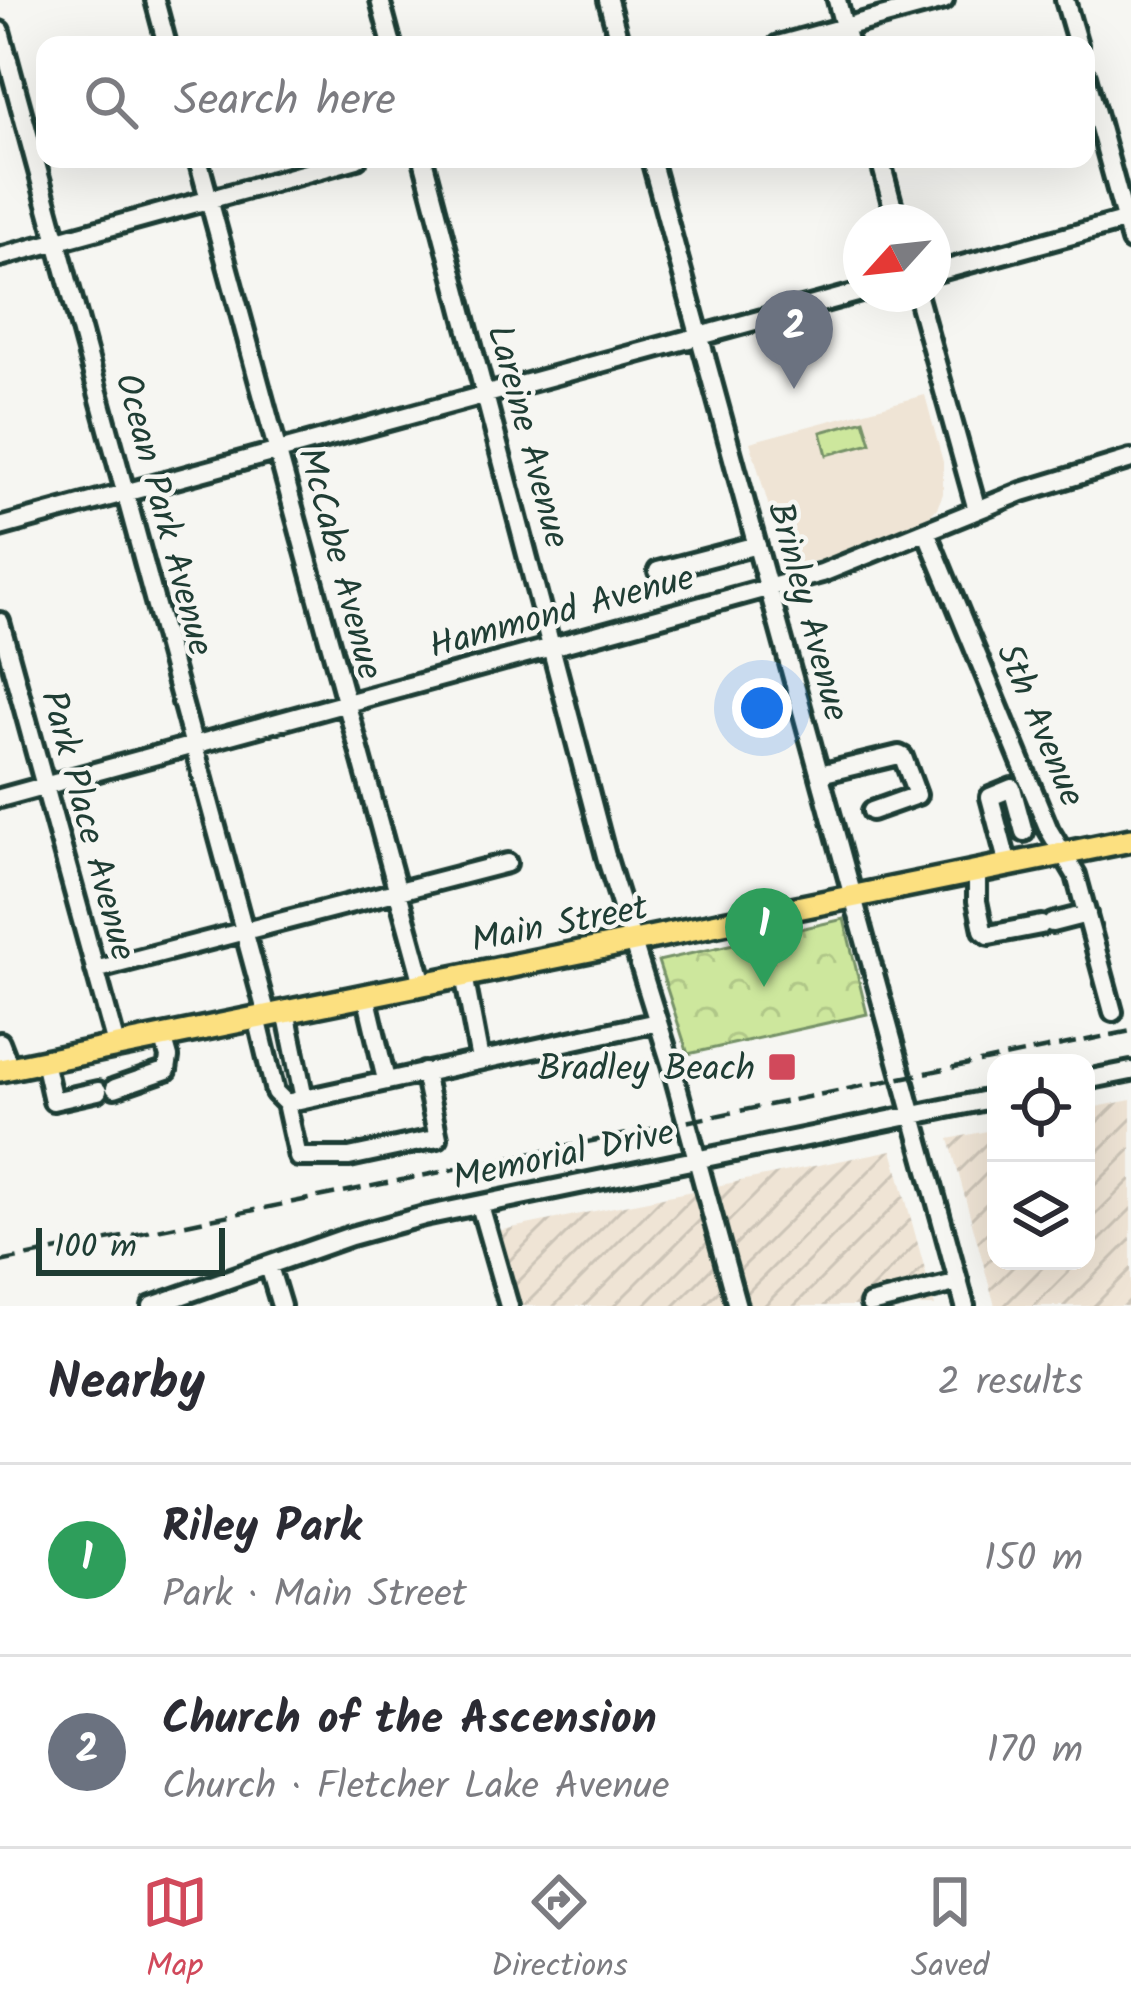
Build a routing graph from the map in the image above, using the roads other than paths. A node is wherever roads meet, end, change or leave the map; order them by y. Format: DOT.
graph roads {
  1 [pos="155,0"];
  2 [pos="380,0"];
  3 [pos="608,0"];
  4 [pos="836,0"];
  5 [pos="944,0"];
  6 [pos="1066,0"];
  7 [pos="0,32"];
  8 [pos="165,36"];
  9 [pos="390,36"];
  10 [pos="618,36"];
  11 [pos="847,36"];
  12 [pos="1076,36"];
  13 [pos="1095,107"];
  14 [pos="36,164"];
  15 [pos="37,168"];
  16 [pos="200,168"];
  17 [pos="324,168"];
  18 [pos="425,168"];
  19 [pos="654,168"];
  20 [pos="883,168"];
  21 [pos="209,199"];
  22 [pos="893,204"];
  23 [pos="1128,220"];
  24 [pos="57,241"];
  25 [pos="1131,241"];
  26 [pos="0,257"];
  27 [pos="951,268"];
  28 [pos="843,297"];
  29 [pos="922,312"];
  30 [pos="700,335"];
  31 [pos="484,395"];
  32 [pos="278,452"];
  33 [pos="1131,459"];
  34 [pos="126,493"];
  35 [pos="977,510"];
  36 [pos="0,526"];
  37 [pos="926,531"];
  38 [pos="757,545"];
  39 [pos="658,571"];
  40 [pos="769,588"];
  41 [pos="0,622"];
  42 [pos="552,647"];
  43 [pos="346,704"];
  44 [pos="194,745"];
  45 [pos="820,774"];
  46 [pos="44,786"];
  47 [pos="0,798"];
  48 [pos="833,822"];
  49 [pos="1131,840"];
  50 [pos="1064,854"];
  51 [pos="507,863"];
  52 [pos="977,872"];
  53 [pos="397,892"];
  54 [pos="854,897"];
  55 [pos="1087,914"];
  56 [pos="245,931"];
  57 [pos="633,942"];
  58 [pos="95,970"];
  59 [pos="464,975"];
  60 [pos="423,983"];
  61 [pos="366,995"];
  62 [pos="1113,1012"];
  63 [pos="270,1014"];
  64 [pos="657,1022"];
  65 [pos="164,1036"];
  66 [pos="0,1042"];
  67 [pos="116,1045"];
  68 [pos="480,1060"];
  69 [pos="44,1061"];
  70 [pos="5,1069"];
  71 [pos="424,1072"];
  72 [pos="1131,1072"];
  73 [pos="1095,1078"];
  74 [pos="386,1080"];
  75 [pos="987,1100"];
  76 [pos="295,1101"];
  77 [pos="913,1115"];
  78 [pos="695,1152"];
  79 [pos="480,1204"];
  80 [pos="269,1266"];
  81 [pos="958,1282"];
  82 [pos="870,1304"];
  83 [pos="152,1306"];
  84 [pos="281,1306"];
  85 [pos="508,1306"];
  86 [pos="737,1306"];
  87 [pos="965,1306"];
  1 -- 8 [label="street"];
  2 -- 9 [label="street"];
  3 -- 10 [label="street"];
  4 -- 11 [label="street"];
  5 -- 11 [label="street"];
  6 -- 12 [label="street"];
  7 -- 14 [label="street, Ocean Park Avenue"];
  13 -- 23 [label="street"];
  15 -- 24 [label="street, Ocean Park Avenue"];
  16 -- 21 [label="street, McCabe Avenue"];
  17 -- 21 [label="street"];
  18 -- 31 [label="street, Lareine Avenue"];
  19 -- 30 [label="street, Brinley Avenue"];
  20 -- 22 [label="street"];
  21 -- 24 [label="street"];
  21 -- 32 [label="street, McCabe Avenue"];
  23 -- 25 [label="street"];
  23 -- 27 [label="street"];
  24 -- 26 [label="street"];
  24 -- 34 [label="street, Ocean Park Avenue"];
  28 -- 30 [label="street"];
  29 -- 35 [label="street"];
  30 -- 31 [label="street"];
  30 -- 38 [label="street, Brinley Avenue"];
  31 -- 32 [label="street"];
  31 -- 42 [label="street, Lareine Avenue"];
  32 -- 34 [label="street"];
  32 -- 43 [label="street, McCabe Avenue"];
  33 -- 35 [label="street, Hammond Avenue"];
  34 -- 36 [label="street"];
  34 -- 44 [label="street, Ocean Park Avenue"];
  35 -- 37 [label="street, Hammond Avenue"];
  37 -- 40 [label="street, Hammond Avenue"];
  37 -- 50 [label="street, 5th Avenue"];
  38 -- 39 [label="street"];
  38 -- 40 [label="street, Brinley Avenue"];
  40 -- 42 [label="street, Hammond Avenue"];
  40 -- 45 [label="street, Brinley Avenue"];
  41 -- 46 [label="street, Park Place Avenue"];
  42 -- 43 [label="street, Hammond Avenue"];
  42 -- 57 [label="street, Lareine Avenue"];
  43 -- 44 [label="street, Hammond Avenue"];
  43 -- 53 [label="street, McCabe Avenue"];
  44 -- 46 [label="street, Hammond Avenue"];
  44 -- 56 [label="street, Ocean Park Avenue"];
  45 -- 48 [label="street, Brinley Avenue"];
  45 -- 48 [label="street"];
  46 -- 47 [label="street, Hammond Avenue"];
  46 -- 58 [label="street, Park Place Avenue"];
  48 -- 54 [label="street, Brinley Avenue"];
  49 -- 50 [label="main road, Main Street"];
  50 -- 52 [label="main road, Main Street"];
  50 -- 55 [label="street, 5th Avenue"];
  51 -- 53 [label="street"];
  52 -- 54 [label="main road, Main Street"];
  52 -- 55 [label="street"];
  53 -- 56 [label="street"];
  53 -- 60 [label="street, McCabe Avenue"];
  54 -- 57 [label="main road, Main Street"];
  54 -- 77 [label="street, Brinley Avenue"];
  55 -- 62 [label="street, 5th Avenue"];
  56 -- 58 [label="street"];
  56 -- 63 [label="street, Ocean Park Avenue"];
  57 -- 59 [label="main road, Main Street"];
  57 -- 64 [label="street, Lareine Avenue"];
  58 -- 67 [label="street, Park Place Avenue"];
  59 -- 60 [label="main road, Main Street"];
  59 -- 68 [label="street"];
  60 -- 61 [label="main road, Main Street"];
  61 -- 63 [label="main road, Main Street"];
  61 -- 74 [label="street"];
  63 -- 65 [label="main road, Main Street"];
  63 -- 76 [label="street"];
  63 -- 76 [label="street"];
  64 -- 68 [label="street"];
  64 -- 78 [label="street, Lareine Avenue"];
  65 -- 67 [label="main road, Main Street"];
  65 -- 69 [label="street"];
  66 -- 70 [label="street"];
  67 -- 69 [label="main road, Main Street"];
  68 -- 71 [label="street"];
  69 -- 70 [label="main road, Main Street"];
  71 -- 74 [label="street"];
  71 -- 76 [label="street"];
  72 -- 73 [label="street"];
  74 -- 76 [label="street"];
  75 -- 77 [label="street, Memorial Drive"];
  77 -- 78 [label="street, Memorial Drive"];
  77 -- 81 [label="street, Brinley Avenue"];
  78 -- 79 [label="street, Memorial Drive"];
  78 -- 86 [label="street, Lareine Avenue"];
  79 -- 80 [label="street, Memorial Drive"];
  79 -- 85 [label="street"];
  80 -- 83 [label="street, Memorial Drive"];
  80 -- 84 [label="street"];
  81 -- 82 [label="street"];
  81 -- 87 [label="street, Brinley Avenue"];
}
